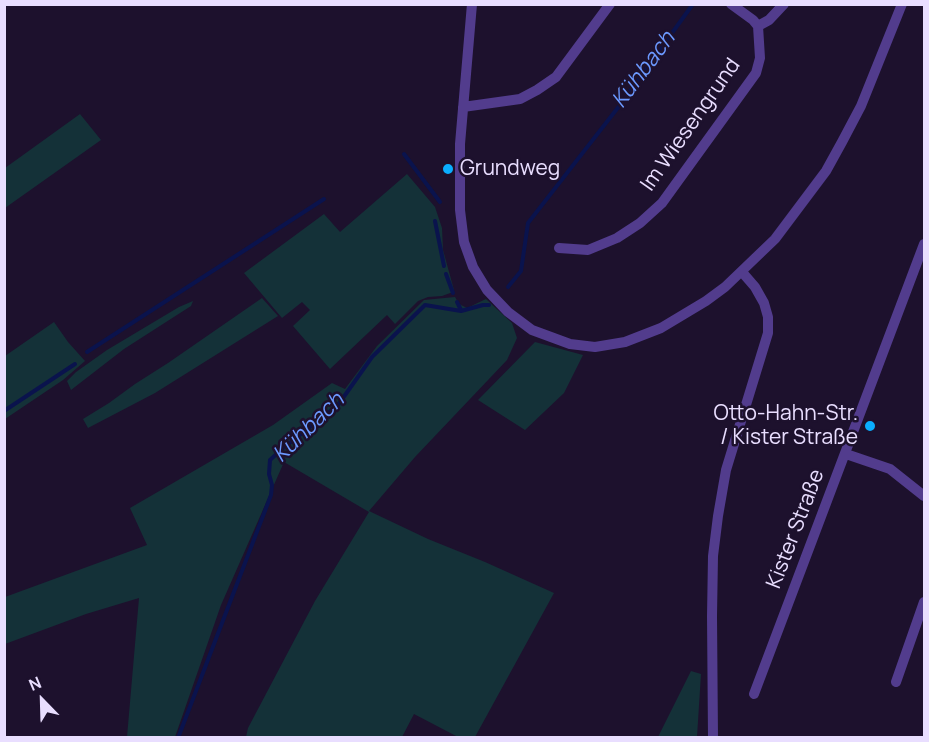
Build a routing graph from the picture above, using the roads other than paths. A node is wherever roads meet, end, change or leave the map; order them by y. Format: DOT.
graph roads {
  1 [pos="472,4"];
  2 [pos="610,4"];
  3 [pos="731,4"];
  4 [pos="784,4"];
  5 [pos="902,4"];
  6 [pos="758,26"];
  7 [pos="463,107"];
  8 [pos="924,244"];
  9 [pos="559,248"];
  10 [pos="742,272"];
  11 [pos="846,454"];
  12 [pos="924,496"];
  13 [pos="924,602"];
  14 [pos="896,682"];
  15 [pos="754,694"];
  16 [pos="713,738"];
  1 -- 7 [label="street"];
  2 -- 7 [label="street"];
  3 -- 6 [label="street"];
  4 -- 6 [label="street"];
  5 -- 10 [label="street"];
  6 -- 9 [label="street, Im Wiesengrund"];
  7 -- 10 [label="street"];
  8 -- 11 [label="street, Kister Straße"];
  10 -- 16 [label="street"];
  11 -- 12 [label="street"];
  11 -- 15 [label="street, Kister Straße"];
  13 -- 14 [label="street"];
}
